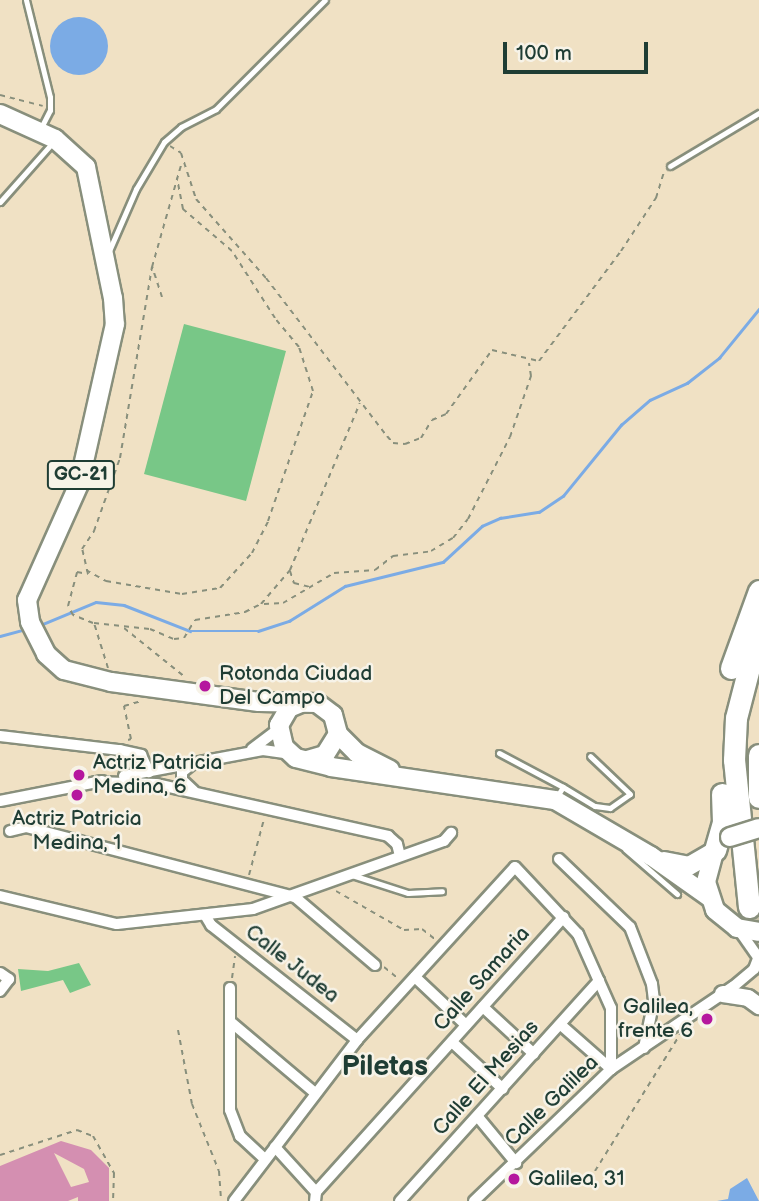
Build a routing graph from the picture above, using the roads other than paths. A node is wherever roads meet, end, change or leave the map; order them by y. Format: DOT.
graph roads {
  1 [pos="26,0"];
  2 [pos="325,0"];
  3 [pos="759,113"];
  4 [pos="0,114"];
  5 [pos="48,135"];
  6 [pos="670,166"];
  7 [pos="0,202"];
  8 [pos="107,254"];
  9 [pos="759,591"];
  10 [pos="759,629"];
  11 [pos="308,701"];
  12 [pos="259,702"];
  13 [pos="279,727"];
  14 [pos="338,734"];
  15 [pos="0,736"];
  16 [pos="499,753"];
  17 [pos="244,754"];
  18 [pos="290,754"];
  19 [pos="759,755"];
  20 [pos="590,756"];
  21 [pos="308,760"];
  22 [pos="194,762"];
  23 [pos="149,772"];
  24 [pos="399,774"];
  25 [pos="96,782"];
  26 [pos="195,792"];
  27 [pos="559,794"];
  28 [pos="759,797"];
  29 [pos="0,801"];
  30 [pos="759,828"];
  31 [pos="10,831"];
  32 [pos="609,831"];
  33 [pos="451,833"];
  34 [pos="720,846"];
  35 [pos="400,856"];
  36 [pos="651,856"];
  37 [pos="559,859"];
  38 [pos="352,875"];
  39 [pos="246,885"];
  40 [pos="442,891"];
  41 [pos="677,894"];
  42 [pos="0,896"];
  43 [pos="295,897"];
  44 [pos="709,897"];
  45 [pos="749,907"];
  46 [pos="253,909"];
  47 [pos="205,915"];
  48 [pos="564,916"];
  49 [pos="737,928"];
  50 [pos="759,932"];
  51 [pos="759,956"];
  52 [pos="375,965"];
  53 [pos="5,976"];
  54 [pos="415,977"];
  55 [pos="600,981"];
  56 [pos="230,988"];
  57 [pos="0,991"];
  58 [pos="723,994"];
  59 [pos="759,1006"];
  60 [pos="483,1007"];
  61 [pos="232,1023"];
  62 [pos="561,1025"];
  63 [pos="466,1026"];
  64 [pos="357,1040"];
  65 [pos="452,1042"];
  66 [pos="644,1048"];
  67 [pos="534,1055"];
  68 [pos="611,1069"];
  69 [pos="503,1089"];
  70 [pos="315,1093"];
  71 [pos="478,1117"];
  72 [pos="275,1147"];
  73 [pos="265,1159"];
  74 [pos="516,1163"];
  75 [pos="315,1196"];
  76 [pos="234,1201"];
  77 [pos="400,1201"];
  78 [pos="474,1201"];
  1 -- 5 [label="lane"];
  2 -- 8 [label="lane"];
  3 -- 6 [label="lane"];
  4 -- 5 [label="main road, GC-21"];
  5 -- 7 [label="lane"];
  5 -- 8 [label="main road, GC-21"];
  8 -- 12 [label="main road, GC-21"];
  9 -- 34 [label="highway"];
  10 -- 45 [label="highway"];
  11 -- 12 [label="main road, GC-21"];
  11 -- 13 [label="main road"];
  11 -- 14 [label="main road"];
  12 -- 13 [label="main road"];
  13 -- 17 [label="street"];
  13 -- 18 [label="main road"];
  14 -- 21 [label="main road"];
  14 -- 24 [label="main road"];
  15 -- 23 [label="street"];
  16 -- 27 [label="lane"];
  17 -- 18 [label="street"];
  17 -- 22 [label="street"];
  18 -- 21 [label="main road"];
  19 -- 28 [label="highway"];
  20 -- 27 [label="lane"];
  21 -- 24 [label="main road"];
  22 -- 23 [label="street"];
  22 -- 26 [label="street"];
  23 -- 25 [label="street"];
  24 -- 27 [label="main road"];
  25 -- 26 [label="street"];
  25 -- 29 [label="street"];
  26 -- 35 [label="street"];
  27 -- 32 [label="main road"];
  30 -- 34 [label="main road, bridge"];
  31 -- 39 [label="street"];
  32 -- 36 [label="main road"];
  32 -- 41 [label="lane"];
  33 -- 35 [label="street"];
  34 -- 36 [label="main road"];
  34 -- 44 [label="main road"];
  35 -- 38 [label="street"];
  36 -- 44 [label="main road"];
  37 -- 66 [label="street"];
  38 -- 40 [label="lane"];
  38 -- 43 [label="street"];
  39 -- 43 [label="street"];
  39 -- 46 [label="street"];
  42 -- 47 [label="street"];
  43 -- 46 [label="street"];
  43 -- 52 [label="street"];
  44 -- 49 [label="main road"];
  46 -- 47 [label="street"];
  47 -- 64 [label="street, Calle Judea"];
  48 -- 54 [label="street"];
  48 -- 55 [label="street"];
  48 -- 60 [label="street, Calle Samaria"];
  49 -- 50 [label="main road"];
  49 -- 51 [label="street"];
  51 -- 58 [label="street, Calle Galilea"];
  53 -- 57 [label="street"];
  54 -- 63 [label="street"];
  54 -- 64 [label="street"];
  55 -- 62 [label="street, Calle El Mesias"];
  55 -- 68 [label="street"];
  56 -- 61 [label="street"];
  58 -- 59 [label="street"];
  58 -- 66 [label="street, Calle Galilea"];
  60 -- 63 [label="street, Calle Samaria"];
  60 -- 67 [label="street"];
  61 -- 70 [label="street"];
  61 -- 73 [label="street"];
  62 -- 67 [label="street, Calle El Mesias"];
  62 -- 68 [label="street"];
  63 -- 65 [label="street, Calle Samaria"];
  64 -- 70 [label="street"];
  65 -- 69 [label="street"];
  65 -- 75 [label="street, Calle Samaria"];
  66 -- 68 [label="street, Calle Galilea"];
  67 -- 69 [label="street, Calle El Mesias"];
  68 -- 74 [label="street, Calle Galilea"];
  69 -- 71 [label="street, Calle El Mesias"];
  70 -- 72 [label="street"];
  71 -- 74 [label="street"];
  71 -- 77 [label="street, Calle El Mesias"];
  72 -- 73 [label="street"];
  72 -- 75 [label="street"];
  73 -- 76 [label="street"];
  74 -- 78 [label="street, Calle Galilea"];
}
